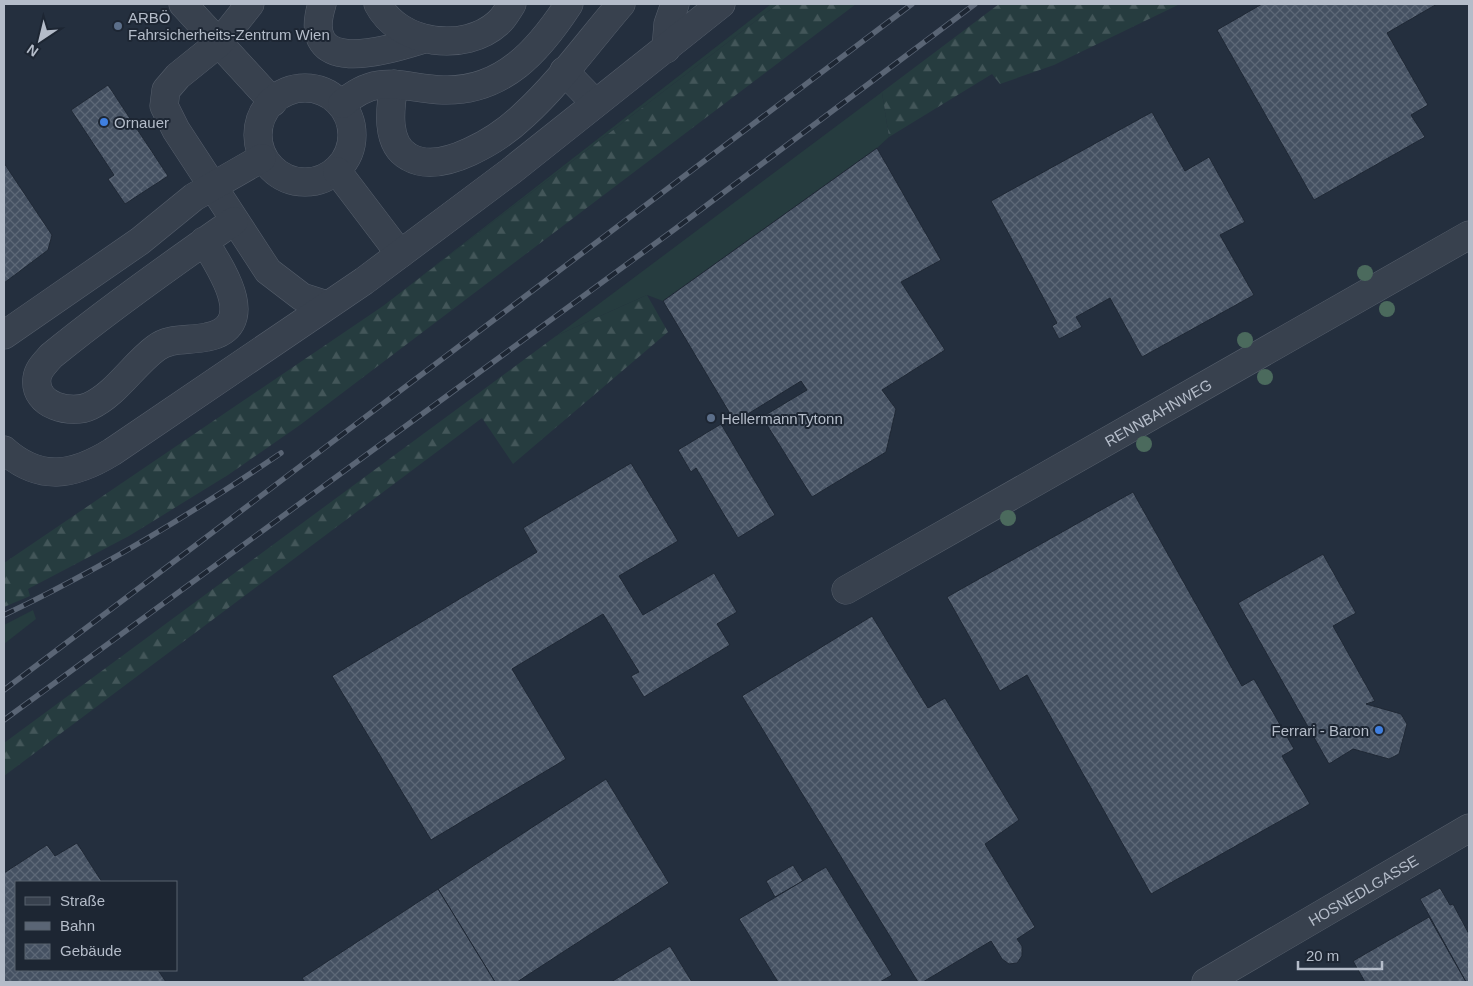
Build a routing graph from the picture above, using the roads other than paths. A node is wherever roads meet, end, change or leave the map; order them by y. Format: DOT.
graph roads {
  1 [pos="183,4"];
  2 [pos="322,4"];
  3 [pos="378,4"];
  4 [pos="512,4"];
  5 [pos="568,4"];
  6 [pos="621,4"];
  7 [pos="675,4"];
  8 [pos="721,4"];
  9 [pos="242,6"];
  10 [pos="424,39"];
  11 [pos="219,43"];
  12 [pos="666,49"];
  13 [pos="564,71"];
  14 [pos="394,84"];
  15 [pos="273,102"];
  16 [pos="595,103"];
  17 [pos="342,104"];
  18 [pos="262,158"];
  19 [pos="337,171"];
  20 [pos="212,186"];
  21 [pos="234,221"];
  22 [pos="1469,235"];
  23 [pos="140,240"];
  24 [pos="204,242"];
  25 [pos="400,254"];
  26 [pos="160,271"];
  27 [pos="327,305"];
  28 [pos="4,335"];
  29 [pos="4,450"];
  30 [pos="846,590"];
  31 [pos="1469,828"];
  32 [pos="1206,982"];
  1 -- 11 [label="street"];
  2 -- 10 [label="street"];
  3 -- 10 [label="street"];
  4 -- 10 [label="street"];
  5 -- 14 [label="street"];
  6 -- 13 [label="street"];
  7 -- 12 [label="street"];
  8 -- 12 [label="street"];
  9 -- 11 [label="street"];
  11 -- 15 [label="street"];
  11 -- 20 [label="street"];
  12 -- 16 [label="street"];
  13 -- 14 [label="street"];
  13 -- 16 [label="street"];
  14 -- 17 [label="street"];
  15 -- 17 [label="street"];
  15 -- 18 [label="street"];
  16 -- 25 [label="street"];
  17 -- 19 [label="street"];
  18 -- 19 [label="street"];
  18 -- 20 [label="street"];
  19 -- 25 [label="street"];
  20 -- 21 [label="street"];
  20 -- 23 [label="street"];
  21 -- 24 [label="street"];
  21 -- 27 [label="street"];
  22 -- 30 [label="street, RENNBAHNWEG"];
  23 -- 26 [label="street"];
  23 -- 28 [label="street"];
  24 -- 26 [label="street"];
  24 -- 26 [label="street"];
  25 -- 27 [label="street"];
  27 -- 29 [label="street"];
  31 -- 32 [label="street, HOSNEDLGASSE"];
}
